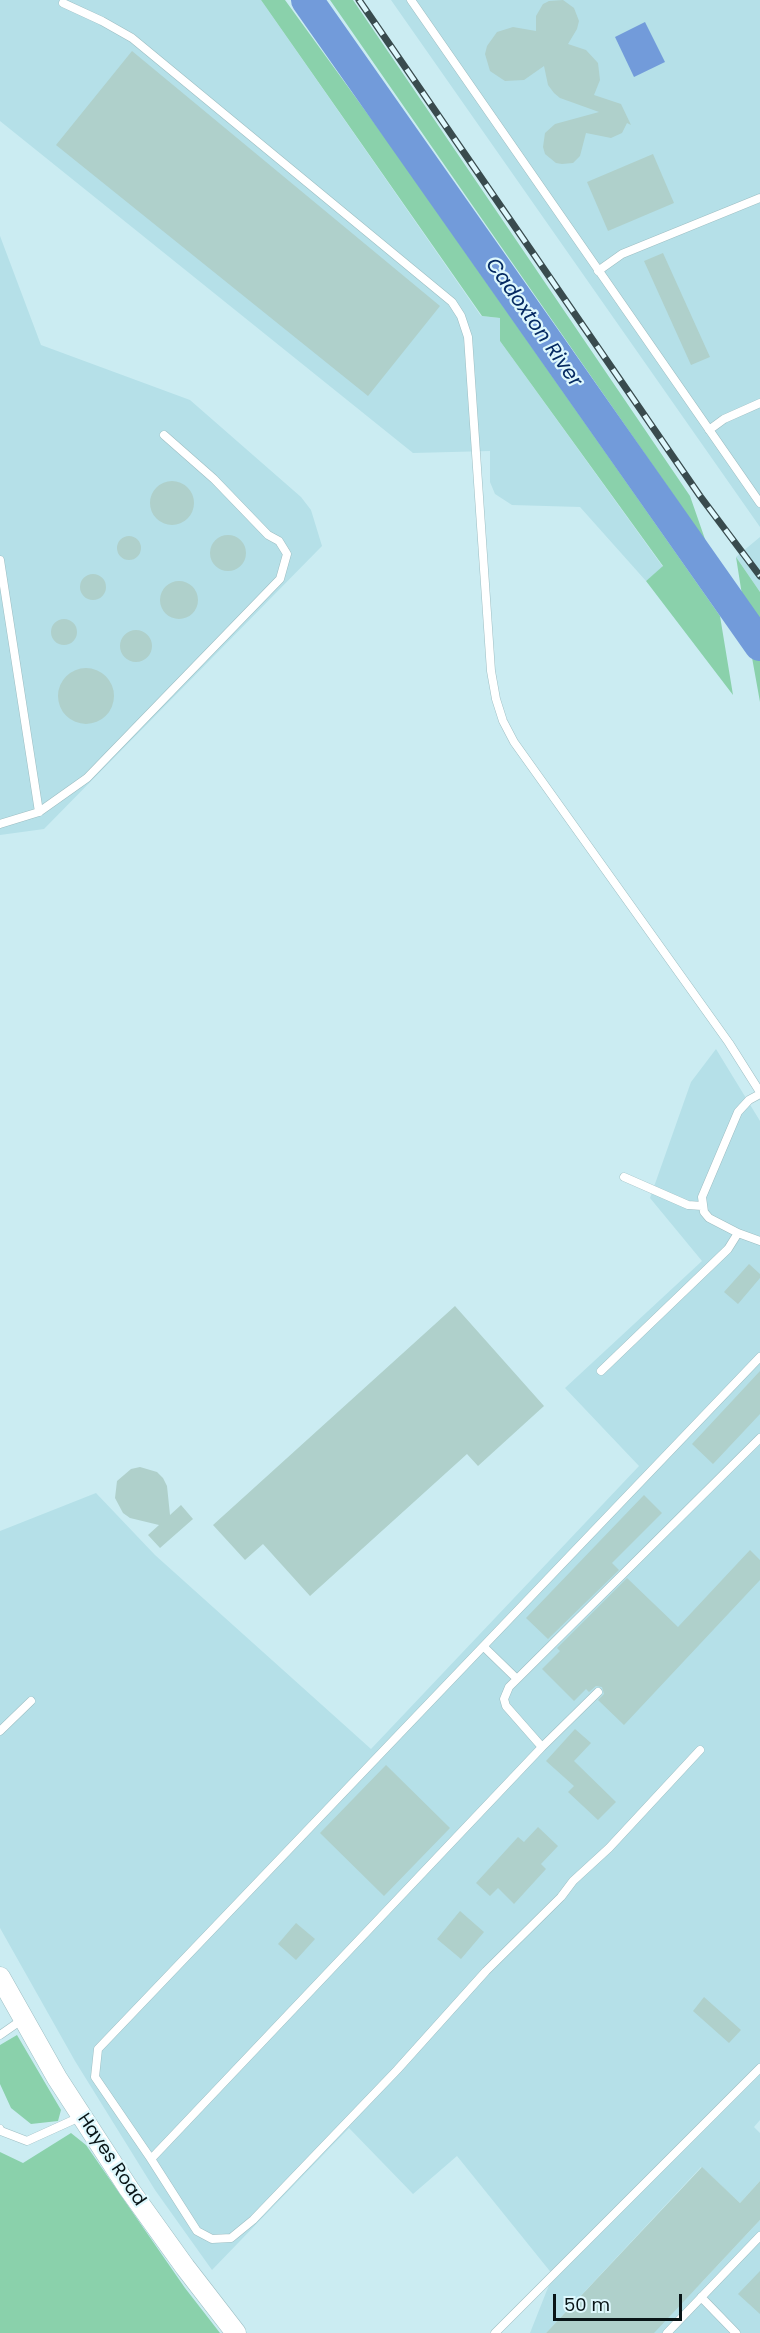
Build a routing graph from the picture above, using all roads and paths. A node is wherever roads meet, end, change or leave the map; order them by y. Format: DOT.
graph roads {
  1 [pos="411,0"];
  2 [pos="63,3"];
  3 [pos="760,198"];
  4 [pos="598,271"];
  5 [pos="760,403"];
  6 [pos="709,430"];
  7 [pos="164,435"];
  8 [pos="760,503"];
  9 [pos="0,560"];
  10 [pos="39,812"];
  11 [pos="0,824"];
  12 [pos="760,1093"];
  13 [pos="624,1177"];
  14 [pos="702,1206"];
  15 [pos="738,1233"];
  16 [pos="760,1241"];
  17 [pos="760,1357"];
  18 [pos="601,1371"];
  19 [pos="760,1438"];
  20 [pos="484,1647"];
  21 [pos="517,1679"];
  22 [pos="598,1692"];
  23 [pos="31,1701"];
  24 [pos="0,1731"];
  25 [pos="542,1747"];
  26 [pos="700,1750"];
  27 [pos="0,1977"];
  28 [pos="24,2019"];
  29 [pos="0,2035"];
  30 [pos="760,2068"];
  31 [pos="81,2116"];
  32 [pos="0,2129"];
  33 [pos="152,2159"];
  34 [pos="760,2236"];
  35 [pos="701,2297"];
  36 [pos="236,2333"];
  37 [pos="495,2333"];
  38 [pos="667,2333"];
  39 [pos="736,2333"];
  1 -- 4 [label="lane"];
  2 -- 12 [label="lane"];
  3 -- 4 [label="lane"];
  4 -- 6 [label="lane"];
  5 -- 6 [label="lane"];
  6 -- 8 [label="lane"];
  7 -- 10 [label="lane"];
  9 -- 10 [label="lane"];
  10 -- 11 [label="lane"];
  12 -- 14 [label="lane"];
  13 -- 14 [label="lane"];
  14 -- 15 [label="lane"];
  15 -- 16 [label="lane"];
  15 -- 18 [label="lane"];
  17 -- 20 [label="lane"];
  19 -- 21 [label="lane"];
  20 -- 21 [label="lane"];
  20 -- 33 [label="lane"];
  21 -- 25 [label="lane"];
  22 -- 25 [label="lane"];
  23 -- 24 [label="lane"];
  25 -- 33 [label="lane"];
  26 -- 33 [label="lane"];
  27 -- 28 [label="street, Hayes Road"];
  28 -- 29 [label="lane"];
  28 -- 31 [label="street, Hayes Road"];
  30 -- 37 [label="lane"];
  31 -- 32 [label="lane"];
  31 -- 36 [label="street, Hayes Road"];
  34 -- 35 [label="lane"];
  35 -- 38 [label="lane"];
  35 -- 39 [label="lane"];
}
